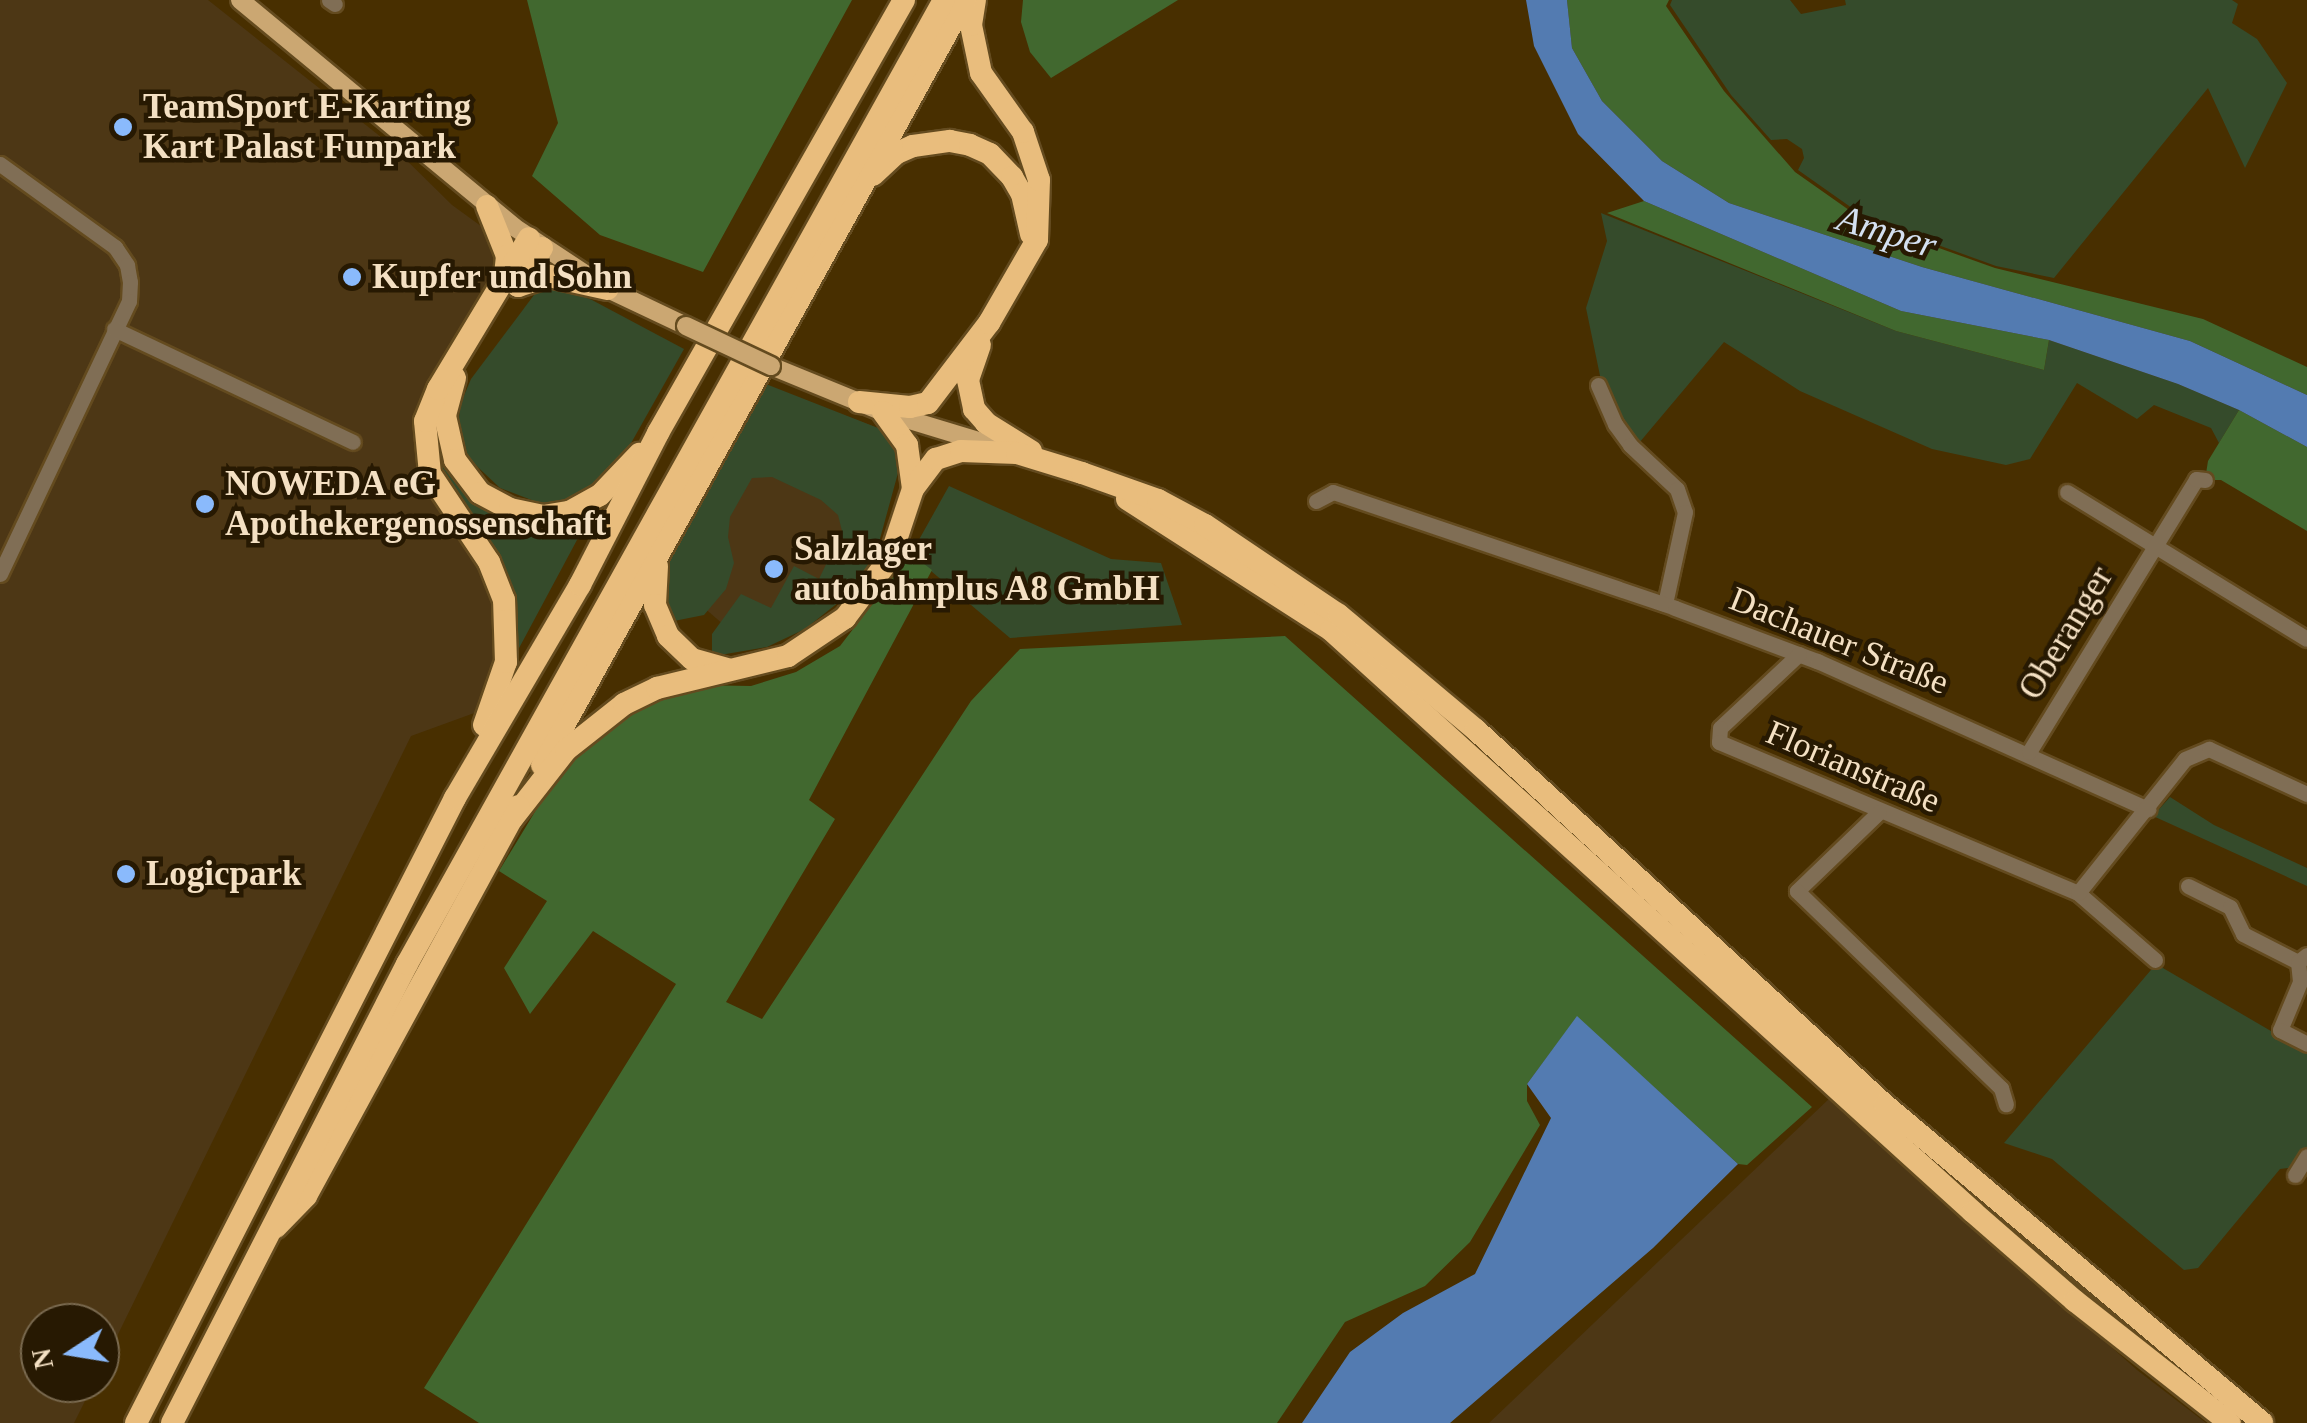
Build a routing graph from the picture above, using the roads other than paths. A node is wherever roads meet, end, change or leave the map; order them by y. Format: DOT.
graph roads {
  1 [pos="240,0"];
  2 [pos="904,0"];
  3 [pos="944,0"];
  4 [pos="965,0"];
  5 [pos="975,0"];
  6 [pos="0,164"];
  7 [pos="852,201"];
  8 [pos="488,206"];
  9 [pos="535,243"];
  10 [pos="1026,262"];
  11 [pos="510,284"];
  12 [pos="608,288"];
  13 [pos="114,329"];
  14 [pos="974,347"];
  15 [pos="1598,385"];
  16 [pos="859,402"];
  17 [pos="882,412"];
  18 [pos="658,433"];
  19 [pos="353,442"];
  20 [pos="1017,453"];
  21 [pos="1056,464"];
  22 [pos="1099,480"];
  23 [pos="2206,480"];
  24 [pos="913,489"];
  25 [pos="2067,492"];
  26 [pos="1316,501"];
  27 [pos="664,545"];
  28 [pos="2155,545"];
  29 [pos="0,574"];
  30 [pos="1666,604"];
  31 [pos="2307,640"];
  32 [pos="1799,654"];
  33 [pos="741,670"];
  34 [pos="2028,752"];
  35 [pos="2305,787"];
  36 [pos="455,798"];
  37 [pos="2148,808"];
  38 [pos="1879,812"];
  39 [pos="512,819"];
  40 [pos="2188,886"];
  41 [pos="2078,893"];
  42 [pos="2303,958"];
  43 [pos="2155,960"];
  44 [pos="2307,1044"];
  45 [pos="2006,1104"];
  46 [pos="2307,1156"];
  47 [pos="2295,1175"];
  48 [pos="265,1235"];
  49 [pos="136,1423"];
  50 [pos="172,1423"];
  51 [pos="2230,1423"];
  52 [pos="2262,1423"];
  1 -- 8 [label="main road"];
  2 -- 18 [label="highway"];
  3 -- 48 [label="highway"];
  4 -- 7 [label="highway"];
  5 -- 10 [label="highway"];
  6 -- 13 [label="street"];
  7 -- 10 [label="highway"];
  7 -- 27 [label="highway"];
  8 -- 9 [label="main road"];
  8 -- 11 [label="highway"];
  9 -- 11 [label="highway"];
  9 -- 12 [label="main road"];
  10 -- 14 [label="highway"];
  11 -- 12 [label="highway"];
  11 -- 18 [label="highway"];
  11 -- 36 [label="highway"];
  12 -- 16 [label="main road, bridge"];
  13 -- 19 [label="street"];
  13 -- 29 [label="street"];
  14 -- 16 [label="highway"];
  14 -- 21 [label="highway"];
  15 -- 30 [label="street"];
  16 -- 17 [label="main road"];
  17 -- 20 [label="main road"];
  17 -- 24 [label="highway"];
  18 -- 36 [label="highway"];
  20 -- 21 [label="highway"];
  20 -- 24 [label="highway"];
  21 -- 22 [label="highway"];
  22 -- 51 [label="highway"];
  22 -- 52 [label="highway"];
  23 -- 28 [label="street, Oberanger"];
  24 -- 33 [label="highway"];
  25 -- 28 [label="street, Oberanger"];
  26 -- 30 [label="street, Dachauer Straße"];
  27 -- 33 [label="highway"];
  27 -- 39 [label="highway"];
  28 -- 31 [label="street"];
  28 -- 34 [label="street, Oberanger"];
  30 -- 32 [label="street, Dachauer Straße"];
  32 -- 34 [label="street, Dachauer Straße"];
  32 -- 38 [label="street, Florianstraße"];
  33 -- 39 [label="highway"];
  34 -- 37 [label="street, Dachauer Straße"];
  35 -- 37 [label="street"];
  36 -- 49 [label="highway"];
  37 -- 41 [label="street"];
  38 -- 41 [label="street, Florianstraße"];
  38 -- 45 [label="street"];
  39 -- 48 [label="highway"];
  40 -- 42 [label="street"];
  41 -- 43 [label="street, Florianstraße"];
  42 -- 44 [label="street"];
  46 -- 47 [label="street"];
  48 -- 50 [label="highway"];
}
